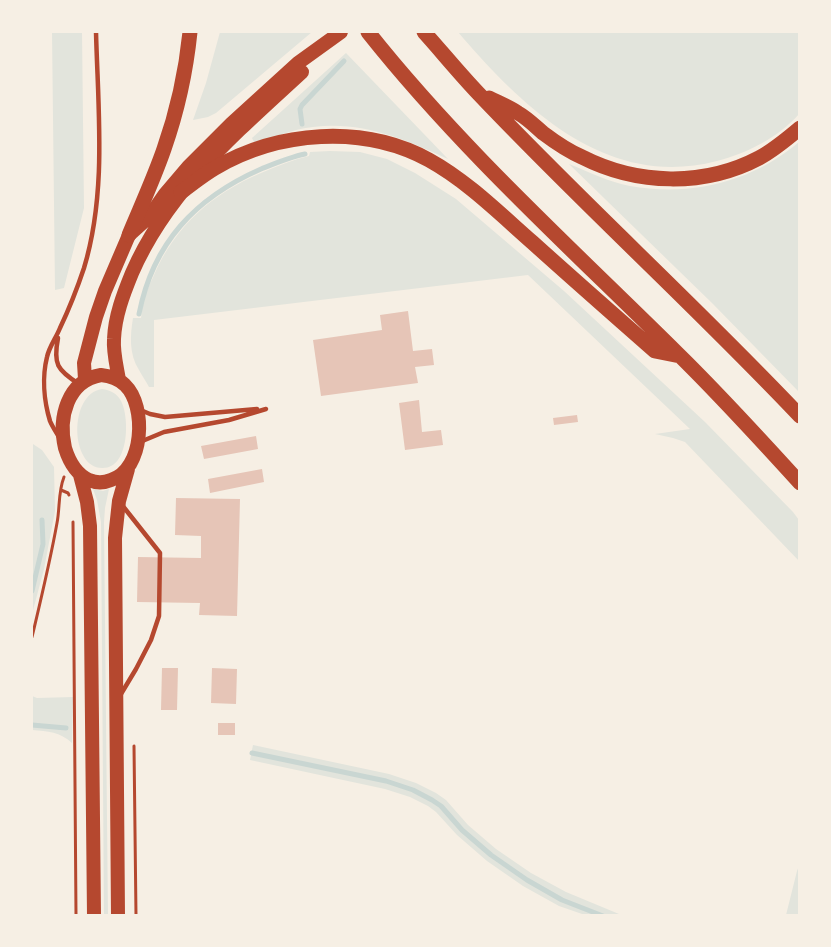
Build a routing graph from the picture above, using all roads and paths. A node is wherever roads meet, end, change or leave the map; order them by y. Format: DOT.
graph roads {
  1 [pos="96,32"];
  2 [pos="190,32"];
  3 [pos="368,32"];
  4 [pos="424,32"];
  5 [pos="337,35"];
  6 [pos="476,91"];
  7 [pos="800,128"];
  8 [pos="181,192"];
  9 [pos="129,235"];
  10 [pos="59,331"];
  11 [pos="680,356"];
  12 [pos="119,380"];
  13 [pos="82,382"];
  14 [pos="136,408"];
  15 [pos="800,416"];
  16 [pos="138,443"];
  17 [pos="65,446"];
  18 [pos="129,469"];
  19 [pos="77,471"];
  20 [pos="800,483"];
  21 [pos="61,490"];
  22 [pos="69,497"];
  23 [pos="119,501"];
  24 [pos="72,514"];
  25 [pos="32,637"];
  26 [pos="116,701"];
  27 [pos="134,738"];
  28 [pos="76,915"];
  29 [pos="94,915"];
  30 [pos="118,915"];
  31 [pos="136,915"];
  1 -- 10 [label="lane"];
  2 -- 9 [label="highway"];
  3 -- 11 [label="highway"];
  4 -- 6 [label="highway"];
  5 -- 8 [label="highway"];
  5 -- 9 [label="highway"];
  6 -- 7 [label="highway"];
  6 -- 15 [label="highway"];
  8 -- 11 [label="highway"];
  8 -- 12 [label="highway"];
  9 -- 13 [label="highway"];
  10 -- 13 [label="lane"];
  10 -- 17 [label="lane"];
  11 -- 20 [label="highway"];
  12 -- 13 [label="highway"];
  12 -- 14 [label="highway"];
  13 -- 17 [label="highway"];
  14 -- 16 [label="highway"];
  14 -- 16 [label="lane"];
  16 -- 18 [label="highway"];
  17 -- 19 [label="highway"];
  18 -- 19 [label="highway"];
  18 -- 23 [label="highway"];
  19 -- 21 [label="path"];
  19 -- 29 [label="highway"];
  21 -- 22 [label="path"];
  21 -- 25 [label="path"];
  23 -- 26 [label="highway"];
  23 -- 26 [label="lane"];
  24 -- 28 [label="path"];
  26 -- 30 [label="highway"];
  27 -- 31 [label="path"];
}
